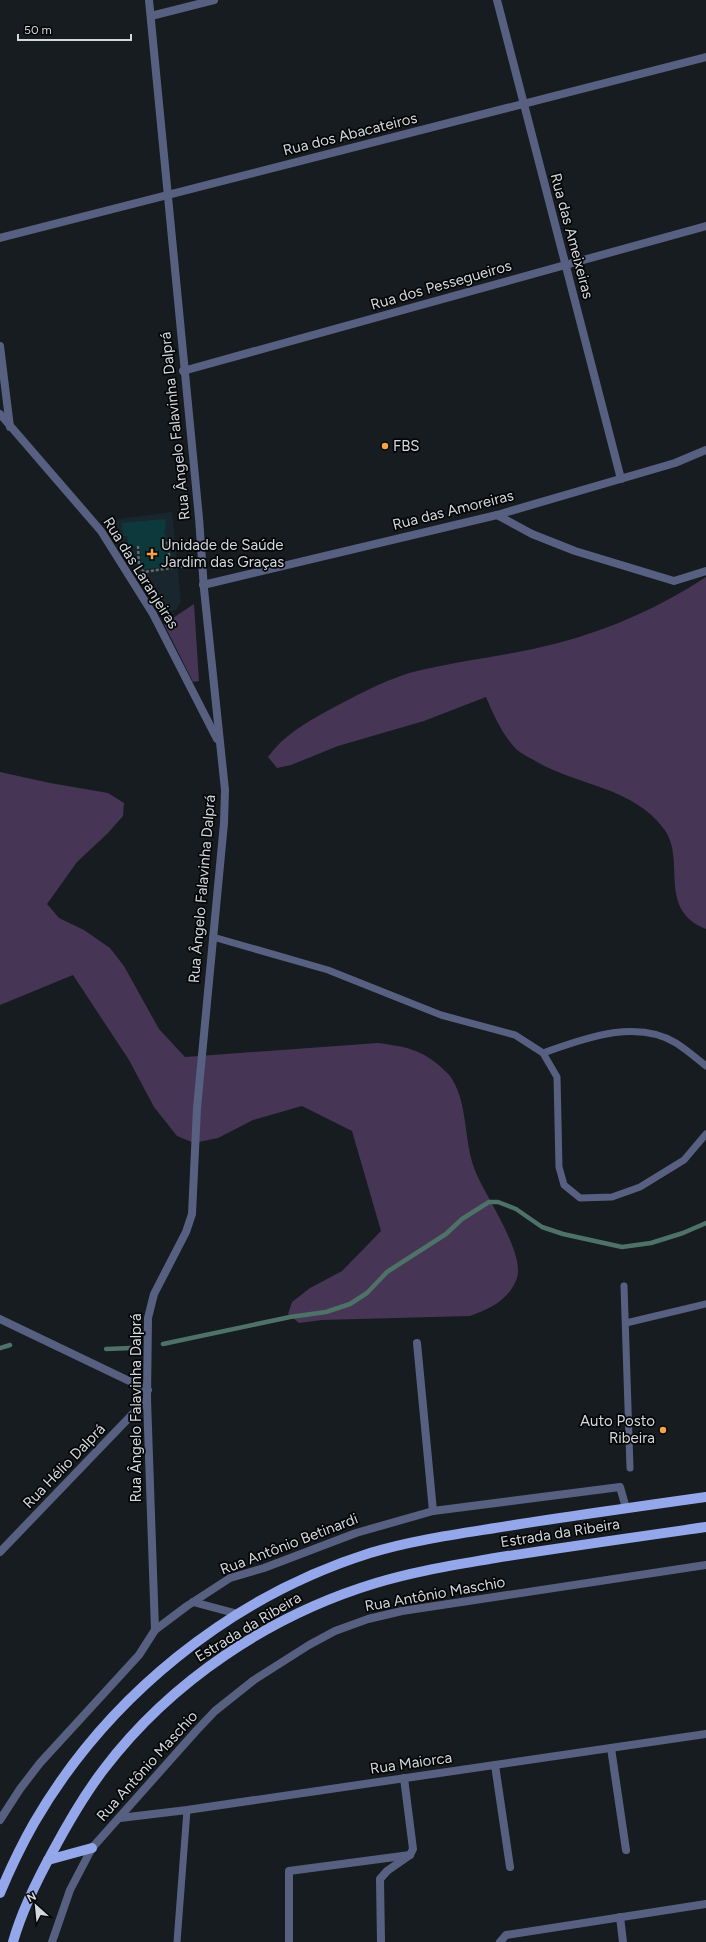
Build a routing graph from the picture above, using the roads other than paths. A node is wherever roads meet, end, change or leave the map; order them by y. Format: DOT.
graph roads {
  1 [pos="149,0"];
  2 [pos="214,0"];
  3 [pos="497,0"];
  4 [pos="151,16"];
  5 [pos="706,57"];
  6 [pos="524,104"];
  7 [pos="167,194"];
  8 [pos="706,226"];
  9 [pos="0,238"];
  10 [pos="566,264"];
  11 [pos="0,346"];
  12 [pos="183,371"];
  13 [pos="0,414"];
  14 [pos="10,427"];
  15 [pos="706,450"];
  16 [pos="621,480"];
  17 [pos="497,515"];
  18 [pos="706,571"];
  19 [pos="203,584"];
  20 [pos="220,744"];
  21 [pos="213,937"];
  22 [pos="543,1054"];
  23 [pos="706,1066"];
  24 [pos="706,1134"];
  25 [pos="624,1286"];
  26 [pos="706,1304"];
  27 [pos="0,1319"];
  28 [pos="626,1323"];
  29 [pos="417,1343"];
  30 [pos="148,1390"];
  31 [pos="147,1399"];
  32 [pos="630,1468"];
  33 [pos="706,1497"];
  34 [pos="626,1508"];
  35 [pos="433,1511"];
  36 [pos="706,1527"];
  37 [pos="0,1552"];
  38 [pos="706,1565"];
  39 [pos="193,1602"];
  40 [pos="238,1614"];
  41 [pos="155,1630"];
  42 [pos="706,1734"];
  43 [pos="611,1748"];
  44 [pos="495,1765"];
  45 [pos="404,1778"];
  46 [pos="187,1810"];
  47 [pos="120,1818"];
  48 [pos="0,1820"];
  49 [pos="92,1848"];
  50 [pos="626,1850"];
  51 [pos="410,1855"];
  52 [pos="48,1860"];
  53 [pos="510,1866"];
  54 [pos="0,1893"];
  55 [pos="706,1904"];
  56 [pos="620,1917"];
  57 [pos="13,1942"];
  58 [pos="52,1942"];
  59 [pos="177,1942"];
  60 [pos="289,1942"];
  61 [pos="380,1942"];
  62 [pos="500,1942"];
  63 [pos="623,1942"];
  1 -- 4 [label="street, Rua Ângelo Falavinha Dalprá"];
  2 -- 4 [label="street"];
  3 -- 6 [label="street, Rua das Ameixeiras"];
  4 -- 7 [label="street, Rua Ângelo Falavinha Dalprá"];
  5 -- 6 [label="street, Rua dos Abacateiros"];
  6 -- 7 [label="street, Rua dos Abacateiros"];
  6 -- 10 [label="street, Rua das Ameixeiras"];
  7 -- 9 [label="street, Rua dos Abacateiros"];
  7 -- 12 [label="street, Rua Ângelo Falavinha Dalprá"];
  8 -- 10 [label="street, Rua dos Pessegueiros"];
  10 -- 12 [label="street, Rua dos Pessegueiros"];
  10 -- 16 [label="street, Rua das Ameixeiras"];
  11 -- 14 [label="street"];
  12 -- 19 [label="street, Rua Ângelo Falavinha Dalprá"];
  13 -- 14 [label="street, Rua das Laranjeiras"];
  14 -- 20 [label="street, Rua das Laranjeiras"];
  15 -- 16 [label="street, Rua das Amoreiras"];
  16 -- 17 [label="street, Rua das Amoreiras"];
  17 -- 18 [label="street"];
  17 -- 19 [label="street, Rua das Amoreiras"];
  19 -- 20 [label="street, Rua Ângelo Falavinha Dalprá"];
  20 -- 21 [label="street, Rua Ângelo Falavinha Dalprá"];
  21 -- 22 [label="lane"];
  21 -- 30 [label="street, Rua Ângelo Falavinha Dalprá"];
  22 -- 23 [label="lane"];
  22 -- 24 [label="lane"];
  25 -- 28 [label="lane"];
  26 -- 28 [label="lane"];
  27 -- 30 [label="street"];
  28 -- 32 [label="lane"];
  29 -- 35 [label="street"];
  30 -- 31 [label="street, Rua Ângelo Falavinha Dalprá"];
  31 -- 37 [label="street, Rua Hélio Dalprá"];
  31 -- 41 [label="street, Rua Ângelo Falavinha Dalprá"];
  33 -- 34 [label="main road, Estrada da Ribeira"];
  34 -- 35 [label="street, Rua Antônio Betinardi"];
  34 -- 40 [label="main road, Estrada da Ribeira"];
  35 -- 39 [label="street, Rua Antônio Betinardi"];
  36 -- 52 [label="main road, Estrada da Ribeira"];
  38 -- 47 [label="street, Rua Antônio Maschio"];
  39 -- 40 [label="street"];
  39 -- 41 [label="street, Rua Antônio Betinardi"];
  40 -- 54 [label="main road, Estrada da Ribeira"];
  41 -- 48 [label="street, Rua Antônio Betinardi"];
  42 -- 43 [label="street, Rua Maiorca"];
  43 -- 44 [label="street, Rua Maiorca"];
  43 -- 50 [label="street"];
  44 -- 45 [label="street, Rua Maiorca"];
  44 -- 53 [label="street"];
  45 -- 46 [label="street, Rua Maiorca"];
  45 -- 51 [label="street"];
  46 -- 47 [label="street, Rua Maiorca"];
  46 -- 59 [label="lane"];
  47 -- 49 [label="street, Rua Antônio Maschio"];
  49 -- 52 [label="main road"];
  49 -- 58 [label="street, Rua Antônio Maschio"];
  51 -- 60 [label="street"];
  51 -- 61 [label="street"];
  52 -- 57 [label="main road, Estrada da Ribeira"];
  55 -- 56 [label="street"];
  56 -- 62 [label="street"];
  56 -- 63 [label="street"];
}
